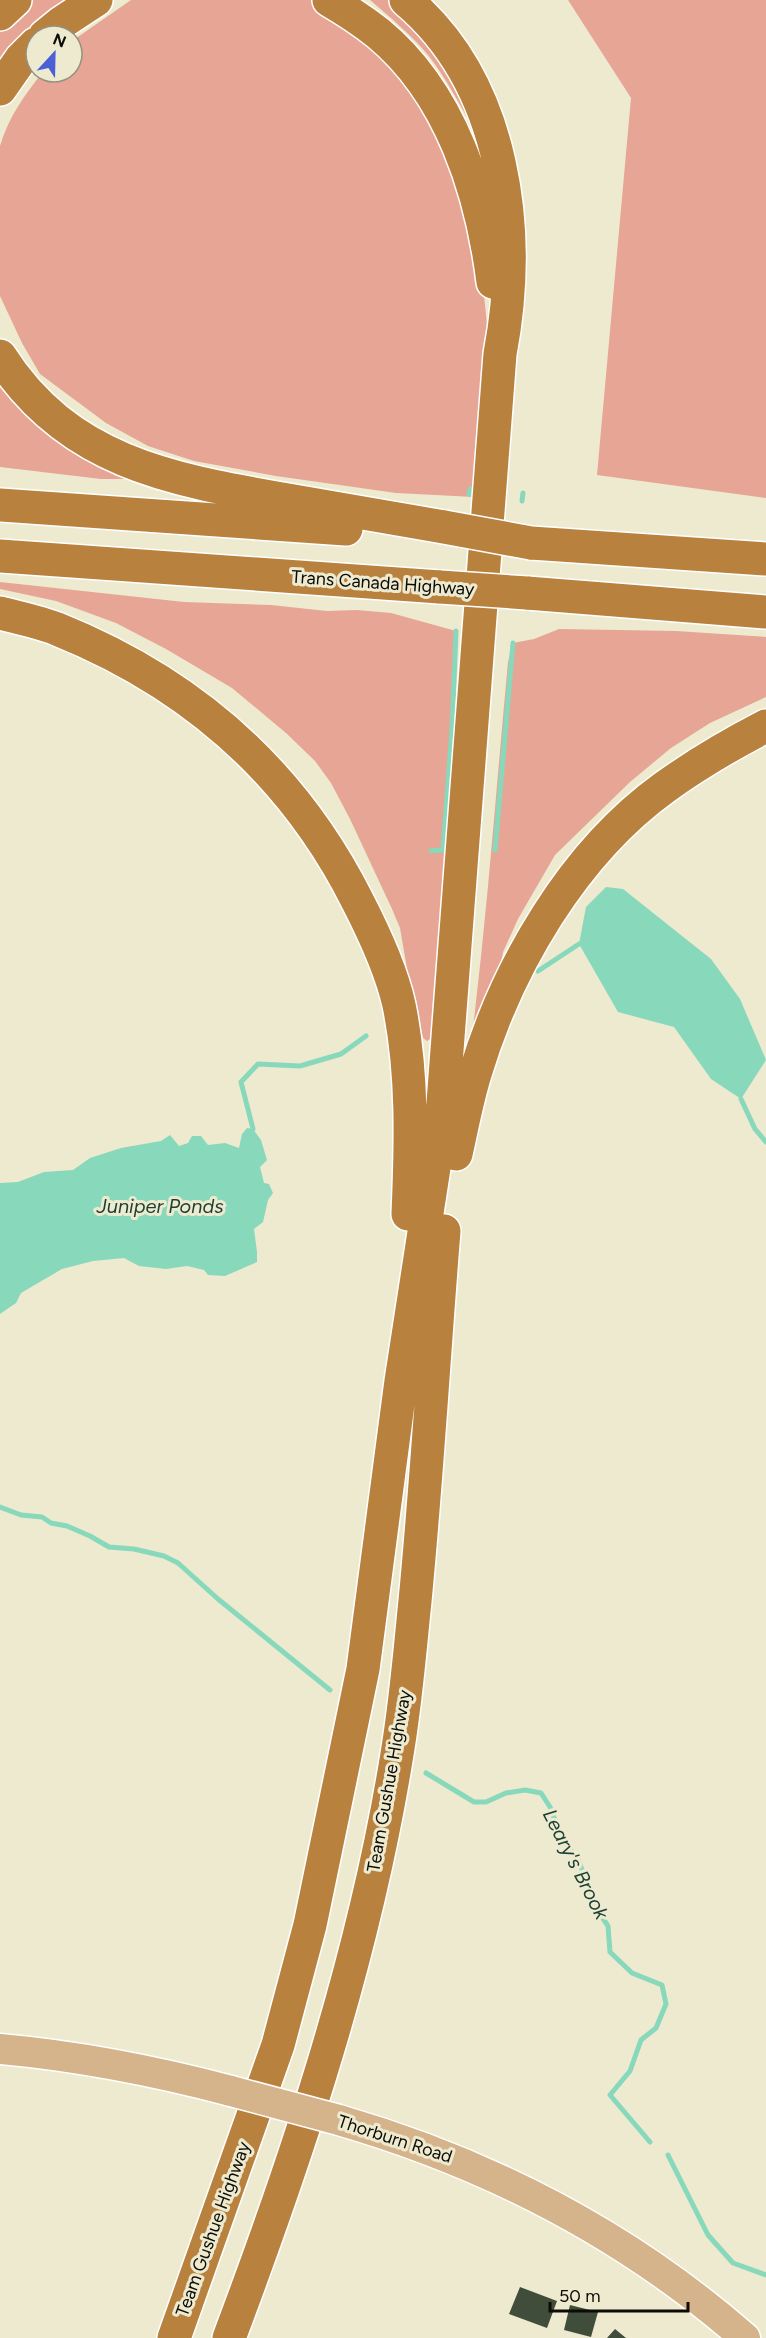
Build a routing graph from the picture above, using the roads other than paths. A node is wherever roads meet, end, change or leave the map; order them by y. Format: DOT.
graph roads {
  1 [pos="15,0"];
  2 [pos="96,0"];
  3 [pos="329,0"];
  4 [pos="406,0"];
  5 [pos="0,14"];
  6 [pos="60,24"];
  7 [pos="24,57"];
  8 [pos="0,89"];
  9 [pos="500,354"];
  10 [pos="0,356"];
  11 [pos="0,505"];
  12 [pos="444,532"];
  13 [pos="0,556"];
  14 [pos="766,559"];
  15 [pos="766,612"];
  16 [pos="0,613"];
  17 [pos="766,726"];
  18 [pos="442,1116"];
  19 [pos="446,1204"];
  20 [pos="400,1381"];
  21 [pos="0,2049"];
  22 [pos="174,2338"];
  23 [pos="229,2338"];
  24 [pos="745,2338"];
  1 -- 5 [label="highway"];
  2 -- 6 [label="highway"];
  3 -- 9 [label="highway"];
  4 -- 9 [label="highway"];
  7 -- 8 [label="highway"];
  9 -- 18 [label="highway"];
  10 -- 12 [label="highway"];
  11 -- 12 [label="highway"];
  12 -- 14 [label="highway, bridge"];
  13 -- 15 [label="highway, Trans Canada Highway, bridge"];
  16 -- 20 [label="highway"];
  17 -- 19 [label="highway"];
  18 -- 19 [label="highway"];
  18 -- 20 [label="highway"];
  19 -- 23 [label="highway, Team Gushue Highway"];
  20 -- 22 [label="highway, Team Gushue Highway"];
  21 -- 24 [label="main road, Thorburn Road, bridge"];
}
